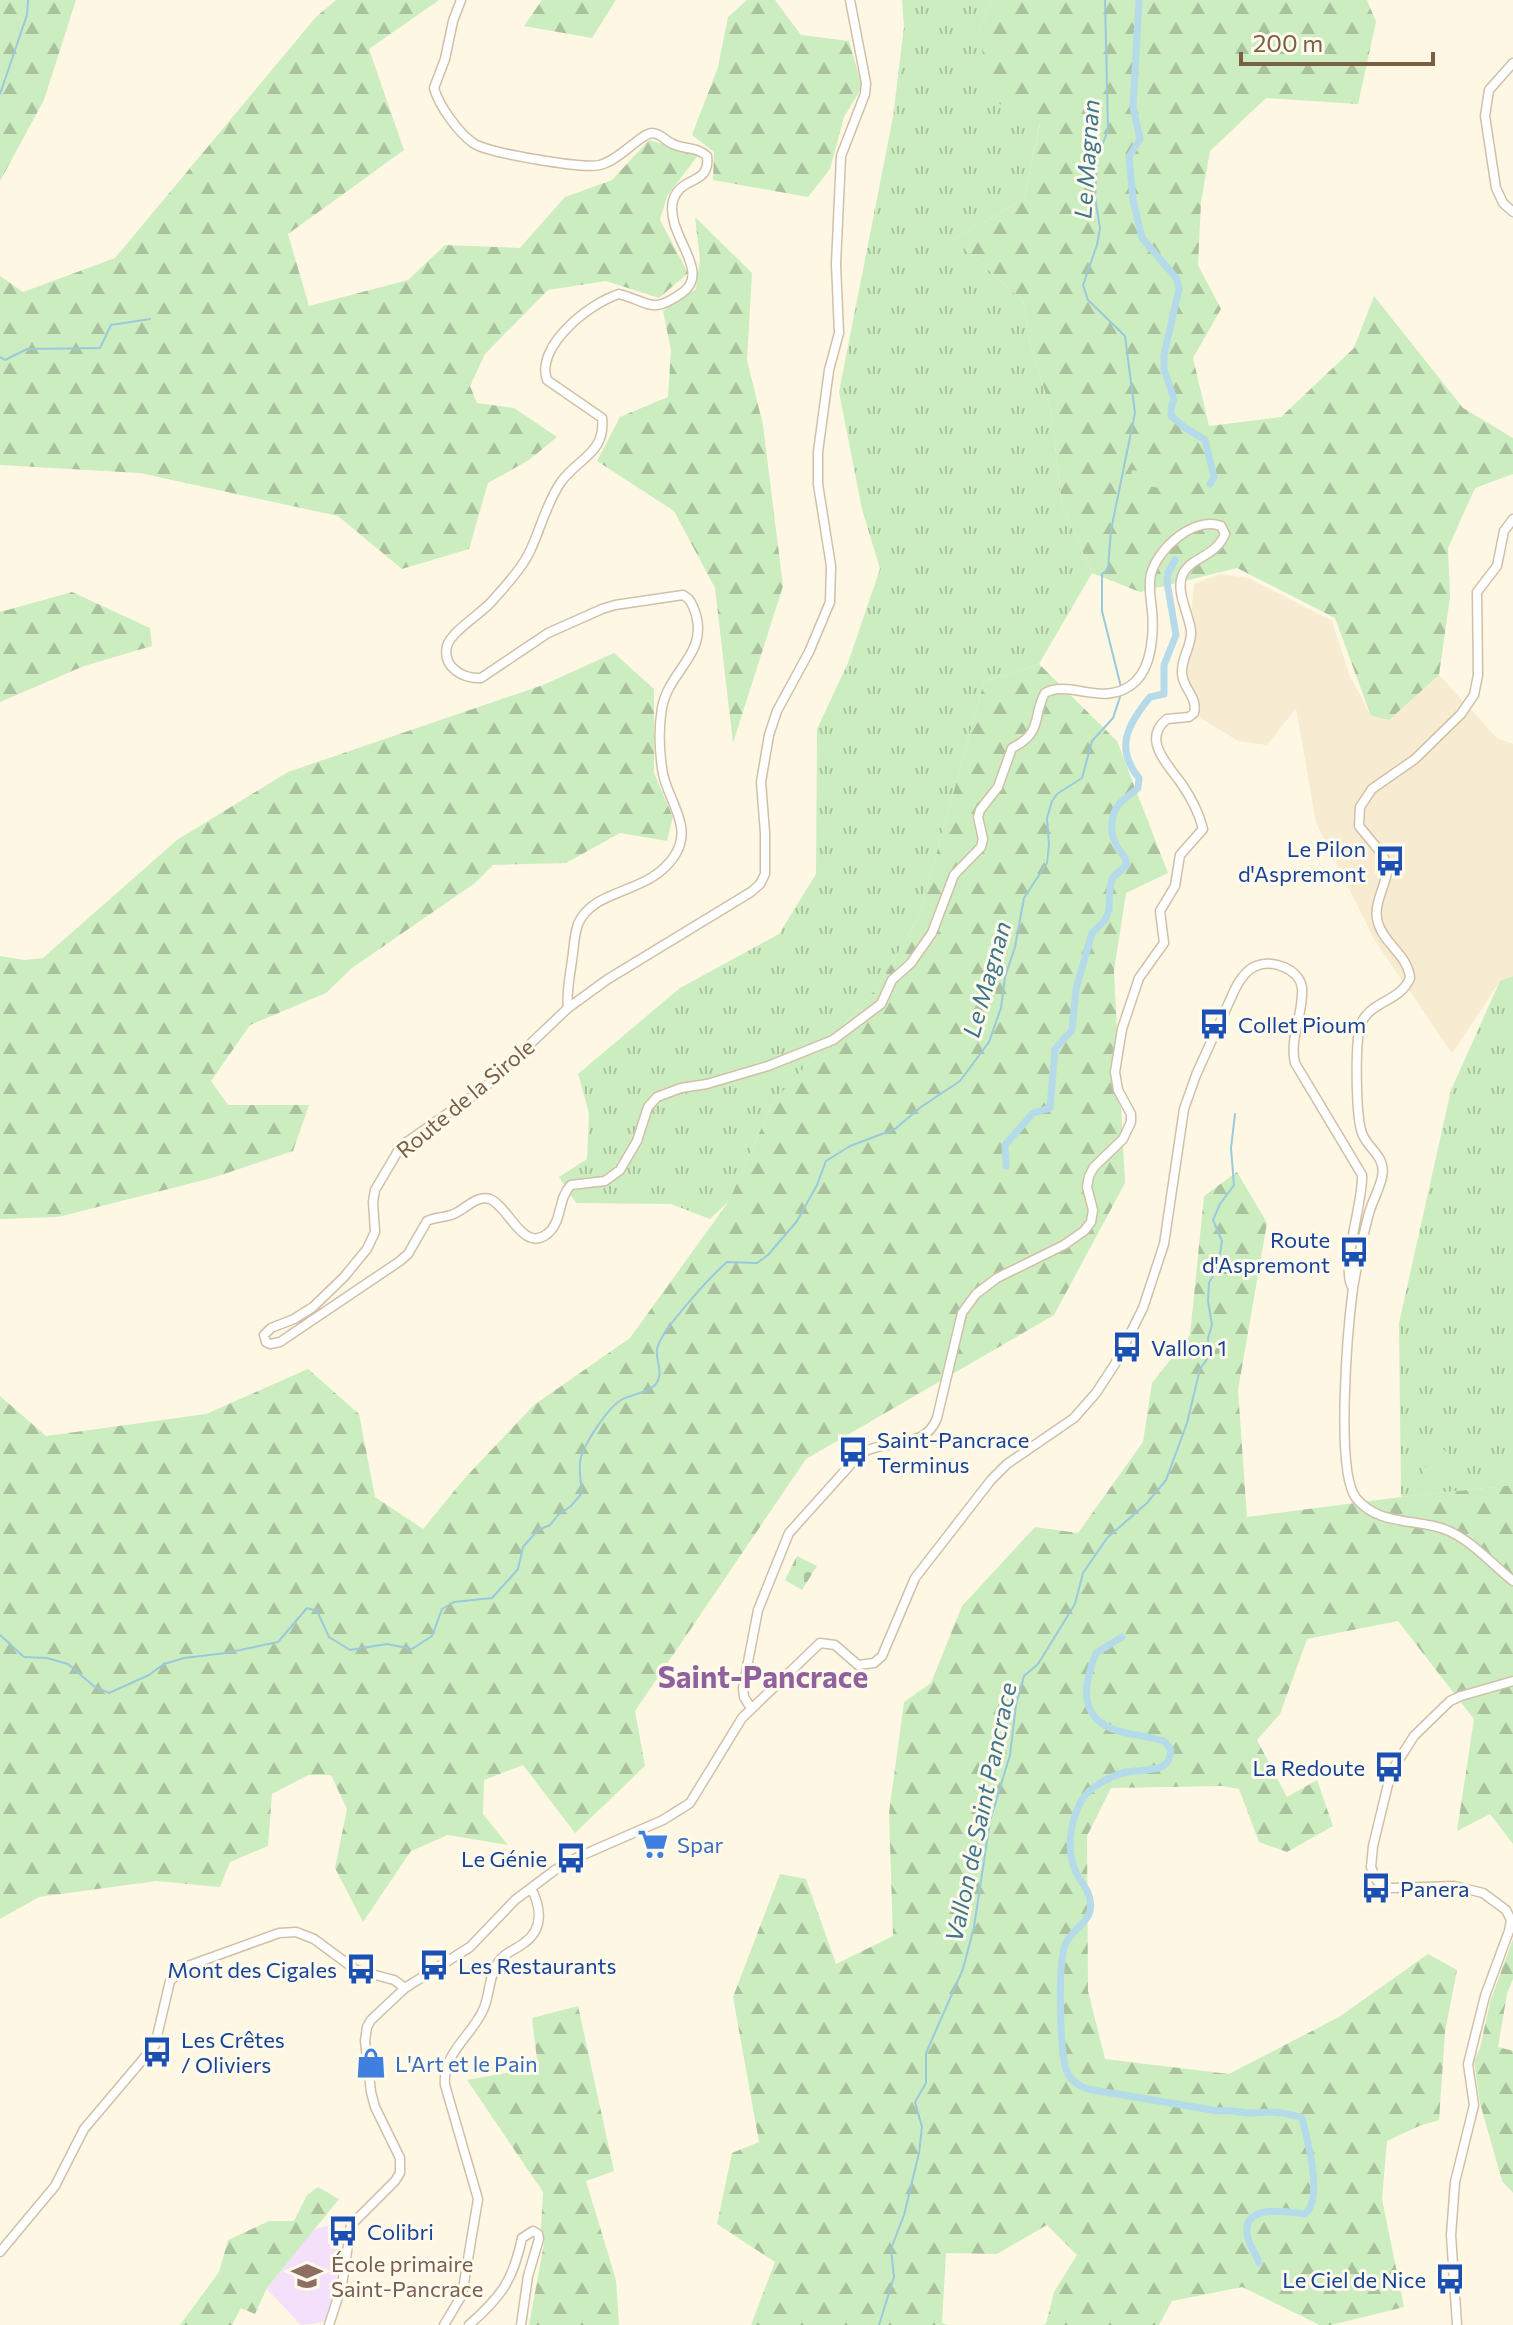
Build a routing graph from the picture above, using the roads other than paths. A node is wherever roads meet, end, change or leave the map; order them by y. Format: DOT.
graph roads {
  1 [pos="461,0"];
  2 [pos="850,0"];
  3 [pos="1513,63"];
  4 [pos="1513,212"];
  5 [pos="1513,519"];
  6 [pos="568,1008"];
  7 [pos="1353,1288"];
  8 [pos="1513,1581"];
  9 [pos="1513,1681"];
  10 [pos="751,1708"];
  11 [pos="531,1888"];
  12 [pos="405,1988"];
  13 [pos="0,2252"];
  14 [pos="329,2325"];
  15 [pos="444,2325"];
  16 [pos="469,2325"];
  17 [pos="521,2325"];
  18 [pos="1457,2325"];
  1 -- 6 [label="street"];
  2 -- 6 [label="street"];
  3 -- 4 [label="street"];
  5 -- 7 [label="street"];
  6 -- 10 [label="street, Route de la Sirole"];
  7 -- 8 [label="street"];
  7 -- 10 [label="street"];
  9 -- 18 [label="street"];
  10 -- 11 [label="street"];
  11 -- 12 [label="street"];
  11 -- 15 [label="street"];
  12 -- 13 [label="street"];
  12 -- 14 [label="street"];
  16 -- 17 [label="street"];
}
